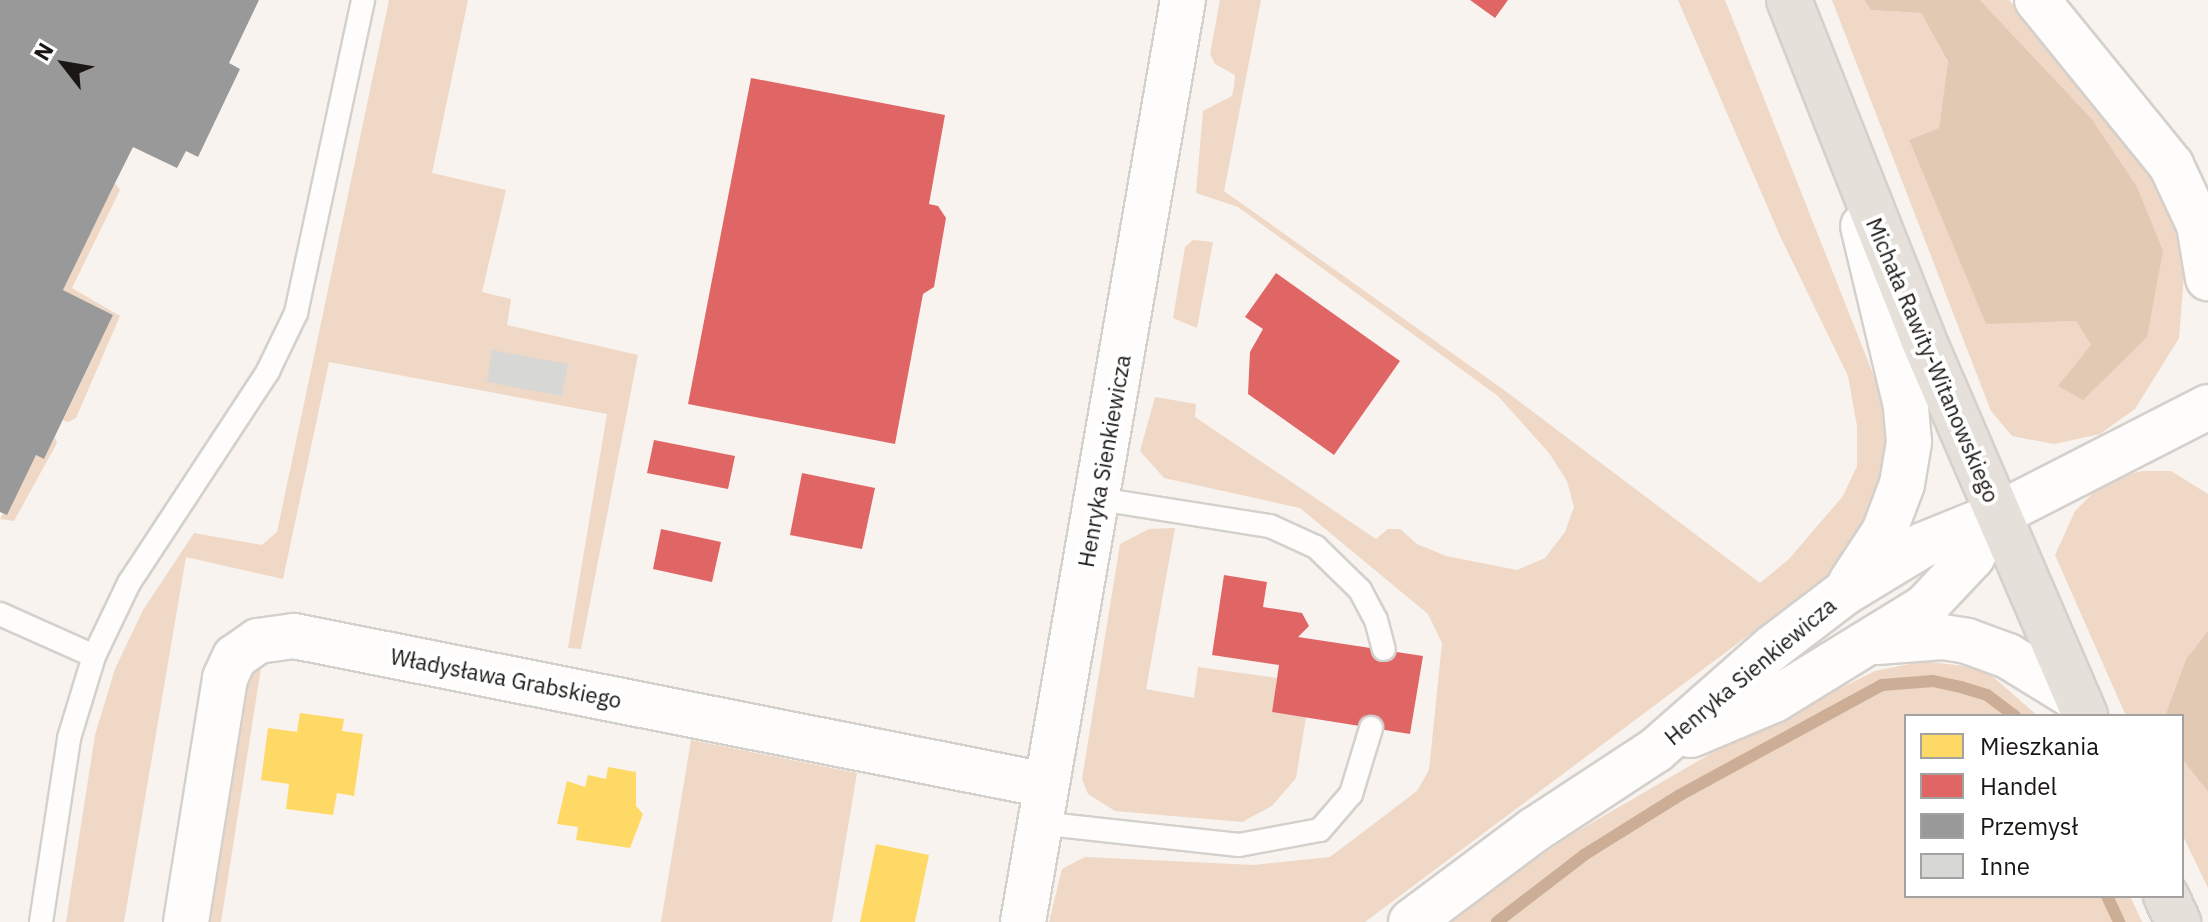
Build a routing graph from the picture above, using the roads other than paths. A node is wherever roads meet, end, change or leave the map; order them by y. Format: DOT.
graph roads {
  1 [pos="363,0"];
  2 [pos="1183,0"];
  3 [pos="1789,0"];
  4 [pos="2037,0"];
  5 [pos="1843,142"];
  6 [pos="2208,278"];
  7 [pos="2208,407"];
  8 [pos="1099,499"];
  9 [pos="1997,515"];
  10 [pos="1844,593"];
  11 [pos="0,614"];
  12 [pos="1875,643"];
  13 [pos="1384,649"];
  14 [pos="94,656"];
  15 [pos="2081,707"];
  16 [pos="1371,728"];
  17 [pos="1656,750"];
  18 [pos="1043,804"];
  19 [pos="2167,898"];
  20 [pos="41,922"];
  21 [pos="186,922"];
  22 [pos="1023,922"];
  23 [pos="1411,922"];
  24 [pos="2178,922"];
  1 -- 14 [label="lane"];
  2 -- 8 [label="street, Henryka Sienkiewicza"];
  3 -- 5 [label="main road, Michała Rawity-Witanowskiego"];
  4 -- 6 [label="street"];
  5 -- 9 [label="main road, Michała Rawity-Witanowskiego"];
  5 -- 10 [label="street, Henryka Sienkiewicza"];
  7 -- 9 [label="street, Henryka Sienkiewicza"];
  8 -- 13 [label="lane"];
  8 -- 18 [label="street, Henryka Sienkiewicza"];
  9 -- 10 [label="street, Henryka Sienkiewicza"];
  9 -- 12 [label="street, Henryka Sienkiewicza"];
  9 -- 15 [label="main road, Michała Rawity-Witanowskiego"];
  10 -- 17 [label="street, Henryka Sienkiewicza"];
  11 -- 14 [label="lane"];
  12 -- 15 [label="street, Henryka Sienkiewicza"];
  12 -- 17 [label="street, Henryka Sienkiewicza"];
  14 -- 20 [label="lane"];
  16 -- 18 [label="lane"];
  17 -- 23 [label="street, Henryka Sienkiewicza"];
  18 -- 21 [label="street, Władysława Grabskiego"];
  18 -- 22 [label="street, Henryka Sienkiewicza"];
  19 -- 24 [label="main road"];
}
